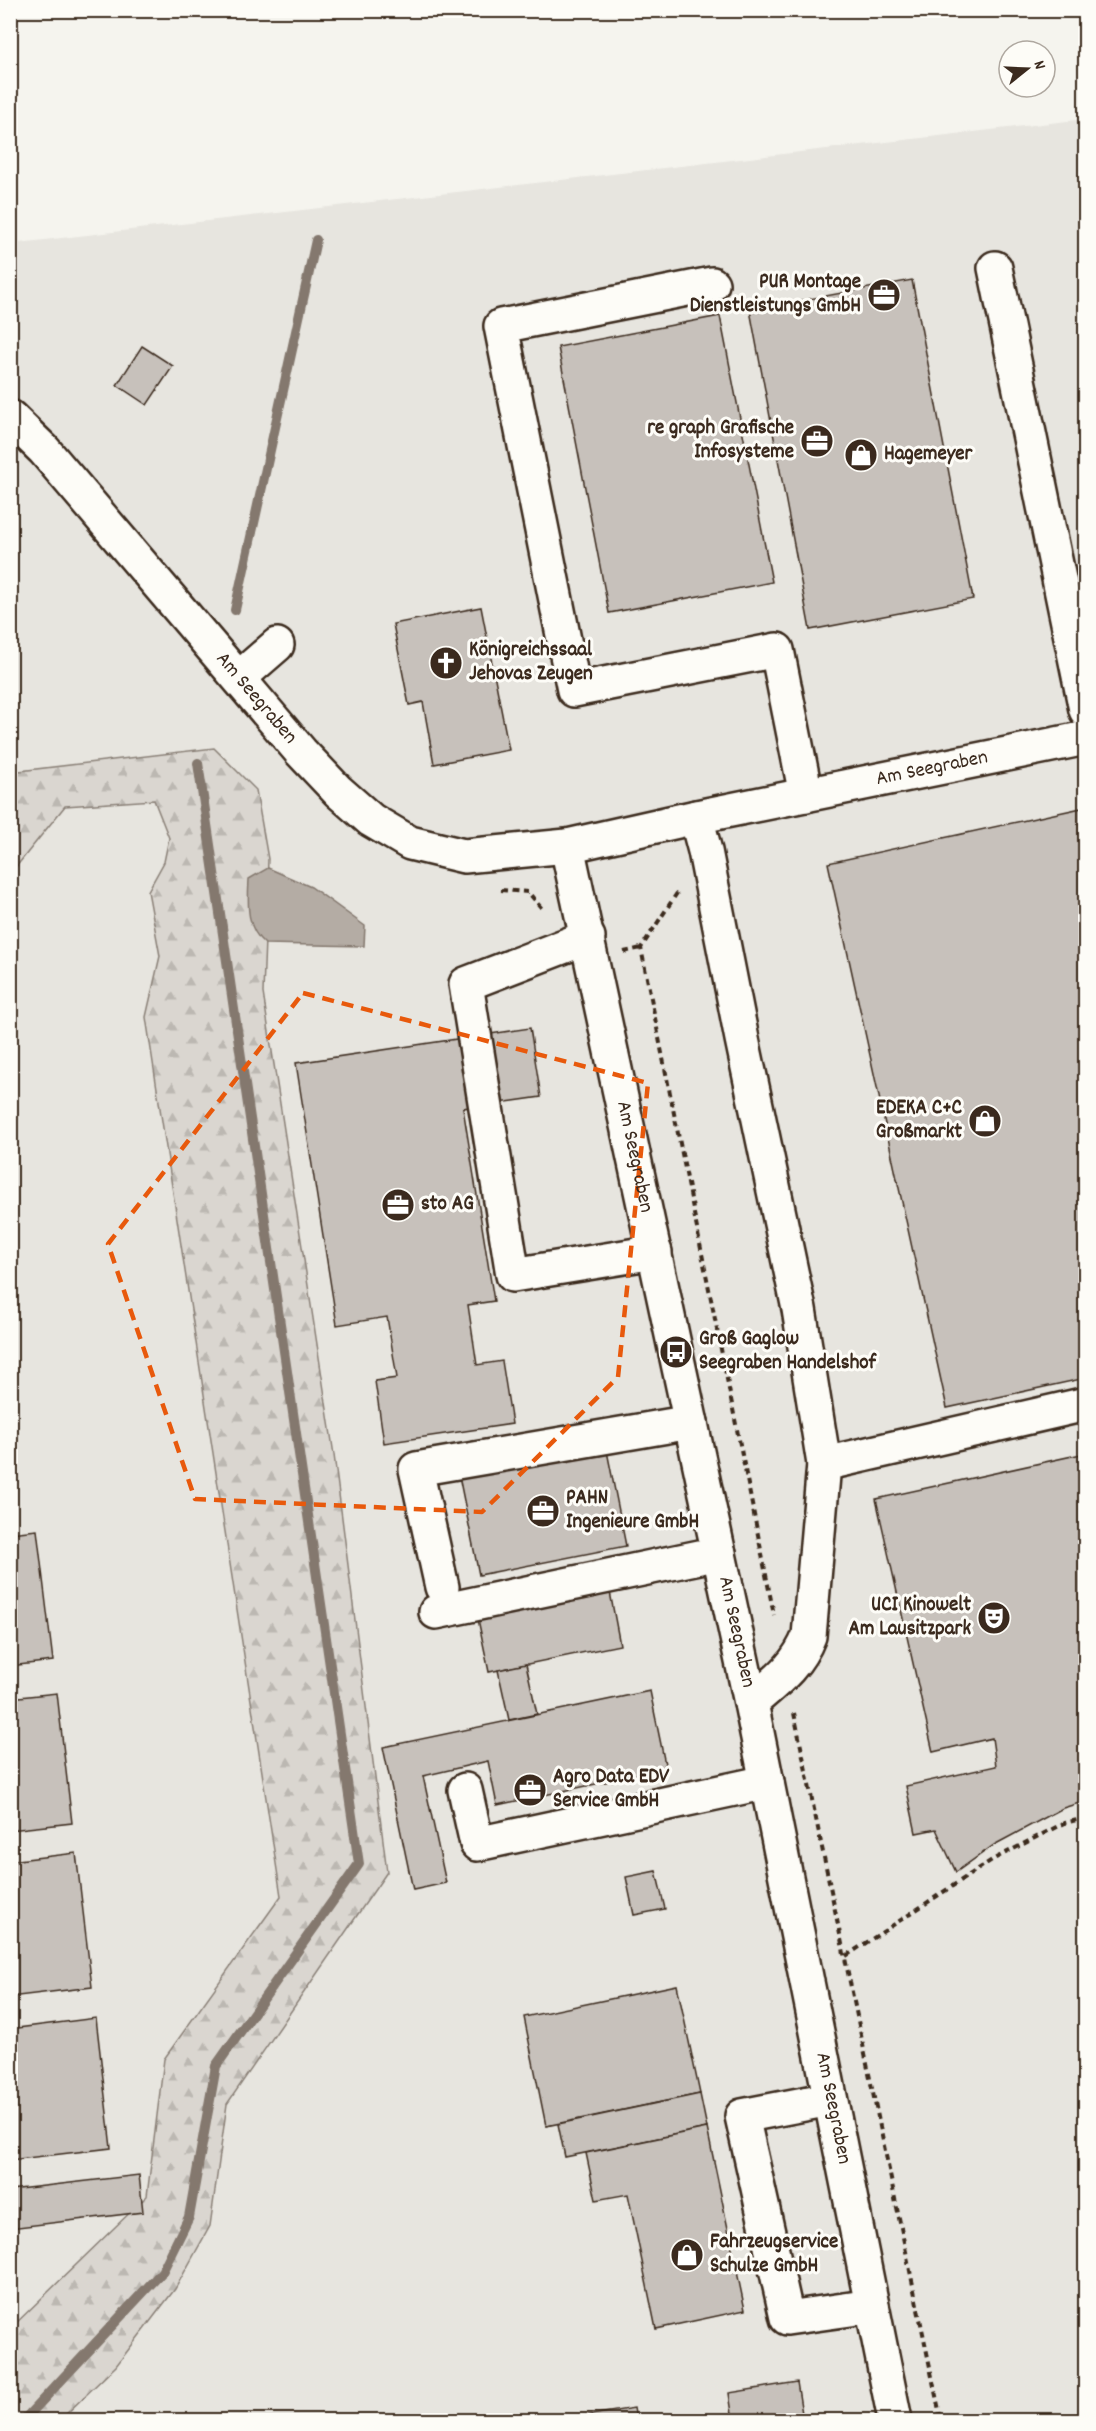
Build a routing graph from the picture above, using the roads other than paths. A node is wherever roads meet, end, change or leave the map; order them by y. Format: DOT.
graph roads {
  1 [pos="995,268"];
  2 [pos="712,284"];
  3 [pos="10,417"];
  4 [pos="277,645"];
  5 [pos="239,678"];
  6 [pos="1086,710"];
  7 [pos="1086,738"];
  8 [pos="806,795"];
  9 [pos="696,816"];
  10 [pos="567,846"];
  11 [pos="575,942"];
  12 [pos="655,1252"];
  13 [pos="1086,1404"];
  14 [pos="692,1422"];
  15 [pos="824,1464"];
  16 [pos="720,1554"];
  17 [pos="751,1703"];
  18 [pos="767,1782"];
  19 [pos="465,1790"];
  20 [pos="830,2099"];
  21 [pos="872,2306"];
  22 [pos="895,2421"];
  1 -- 6 [label="street"];
  2 -- 8 [label="street"];
  3 -- 5 [label="street, Am Seegraben"];
  4 -- 5 [label="street"];
  5 -- 10 [label="street, Am Seegraben"];
  7 -- 8 [label="street, Am Seegraben"];
  8 -- 9 [label="street, Am Seegraben"];
  9 -- 10 [label="street, Am Seegraben"];
  9 -- 15 [label="street"];
  10 -- 11 [label="street, Am Seegraben"];
  11 -- 12 [label="street, Am Seegraben"];
  11 -- 12 [label="street"];
  12 -- 14 [label="street, Am Seegraben"];
  13 -- 15 [label="street"];
  14 -- 16 [label="street, Am Seegraben"];
  14 -- 16 [label="street"];
  15 -- 17 [label="street"];
  16 -- 17 [label="street, Am Seegraben"];
  17 -- 18 [label="street, Am Seegraben"];
  18 -- 19 [label="street"];
  18 -- 20 [label="street, Am Seegraben"];
  20 -- 21 [label="street, Am Seegraben"];
  20 -- 21 [label="street"];
  21 -- 22 [label="street, Am Seegraben"];
}
